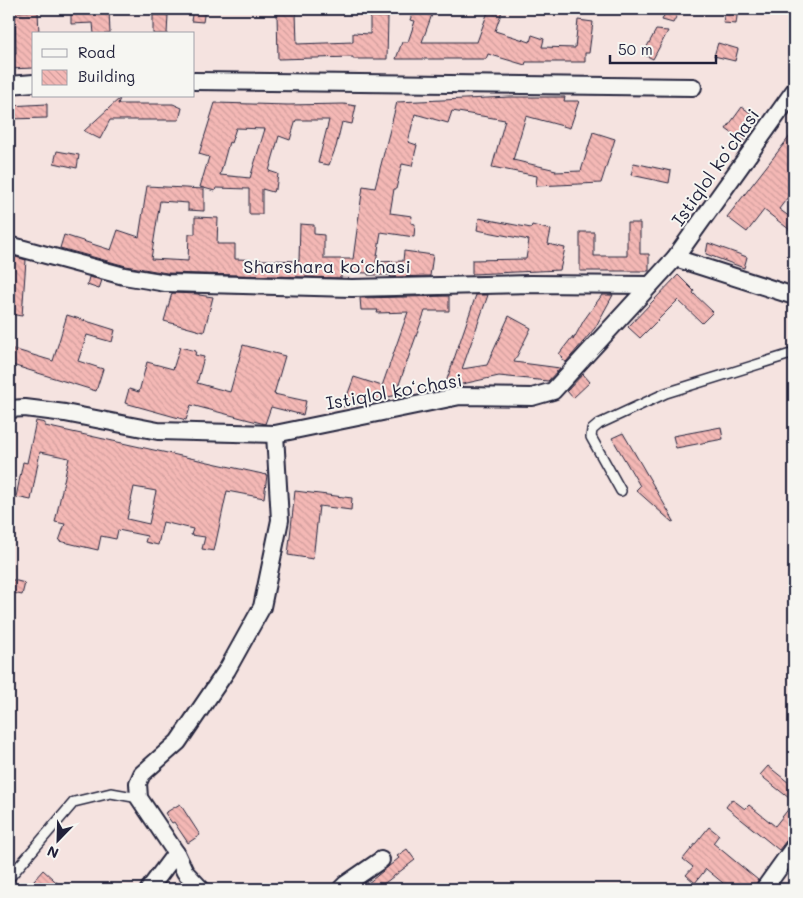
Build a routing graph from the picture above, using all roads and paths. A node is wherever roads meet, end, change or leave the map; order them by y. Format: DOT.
graph roads {
  1 [pos="195,81"];
  2 [pos="32,84"];
  3 [pos="9,85"];
  4 [pos="692,87"];
  5 [pos="794,90"];
  6 [pos="9,245"];
  7 [pos="675,258"];
  8 [pos="650,285"];
  9 [pos="794,296"];
  10 [pos="794,353"];
  11 [pos="9,410"];
  12 [pos="275,434"];
  13 [pos="621,491"];
  14 [pos="139,798"];
  15 [pos="794,848"];
  16 [pos="176,853"];
  17 [pos="381,860"];
  18 [pos="9,878"];
  19 [pos="150,889"];
  20 [pos="201,889"];
  21 [pos="341,889"];
  22 [pos="764,889"];
  1 -- 4 [label="street"];
  2 -- 3 [label="street"];
  5 -- 7 [label="street, Istiqlol koʻchasi"];
  6 -- 8 [label="street, Sharshara koʻchasi"];
  7 -- 8 [label="street, Istiqlol koʻchasi"];
  7 -- 9 [label="street"];
  8 -- 12 [label="street, Istiqlol koʻchasi"];
  10 -- 13 [label="lane"];
  11 -- 12 [label="street, Istiqlol koʻchasi"];
  12 -- 14 [label="street"];
  14 -- 16 [label="street"];
  14 -- 18 [label="lane"];
  15 -- 22 [label="street"];
  16 -- 19 [label="street"];
  16 -- 20 [label="street"];
  17 -- 21 [label="street"];
}
